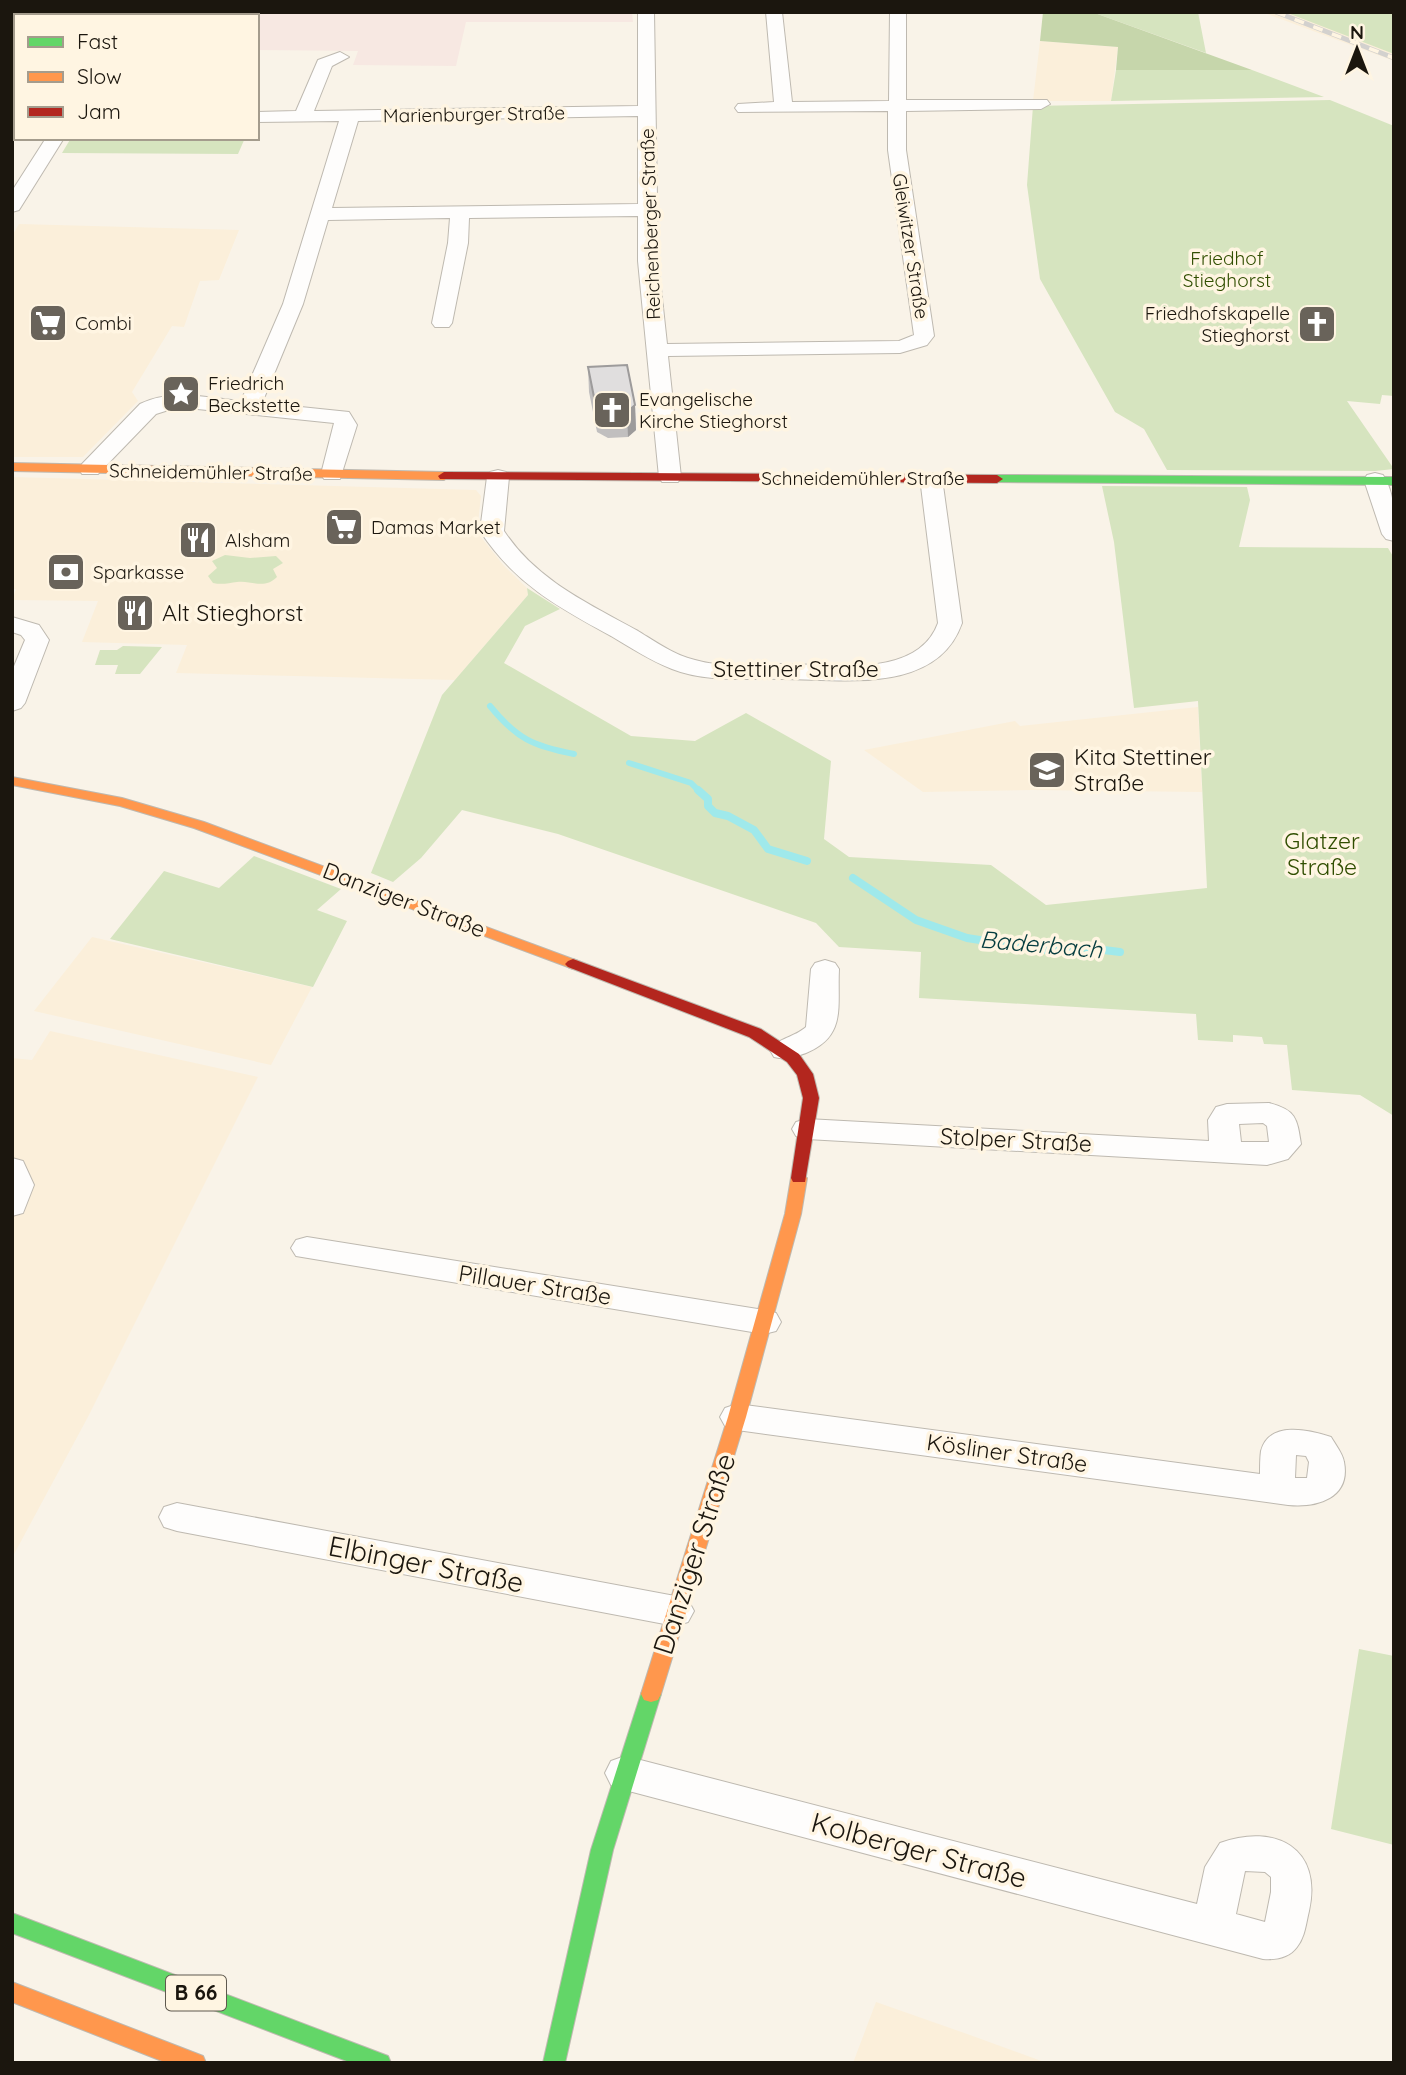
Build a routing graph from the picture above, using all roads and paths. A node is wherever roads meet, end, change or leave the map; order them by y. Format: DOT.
graph roads {
  1 [pos="646,12"];
  2 [pos="774,12"];
  3 [pos="898,12"];
  4 [pos="340,57"];
  5 [pos="1041,104"];
  6 [pos="899,106"];
  7 [pos="744,108"];
  8 [pos="784,108"];
  9 [pos="646,111"];
  10 [pos="350,116"];
  11 [pos="259,117"];
  12 [pos="303,117"];
  13 [pos="54,140"];
  14 [pos="12,206"];
  15 [pos="645,210"];
  16 [pos="460,212"];
  17 [pos="320,214"];
  18 [pos="442,323"];
  19 [pos="657,350"];
  20 [pos="249,408"];
  21 [pos="12,467"];
  22 [pos="90,469"];
  23 [pos="332,474"];
  24 [pos="498,477"];
  25 [pos="670,477"];
  26 [pos="931,478"];
  27 [pos="1384,481"];
  28 [pos="1394,534"];
  29 [pos="12,624"];
  30 [pos="12,703"];
  31 [pos="12,781"];
  32 [pos="825,969"];
  33 [pos="785,1050"];
  34 [pos="807,1129"];
  35 [pos="1226,1152"];
  36 [pos="12,1169"];
  37 [pos="12,1205"];
  38 [pos="307,1248"];
  39 [pos="764,1322"];
  40 [pos="737,1417"];
  41 [pos="1276,1490"];
  42 [pos="177,1517"];
  43 [pos="675,1611"];
  44 [pos="625,1773"];
  45 [pos="12,1923"];
  46 [pos="1213,1926"];
  47 [pos="12,1992"];
  48 [pos="195,2063"];
  49 [pos="380,2063"];
  50 [pos="554,2063"];
  1 -- 9 [label="street, Reichenberger Straße"];
  2 -- 8 [label="street"];
  3 -- 6 [label="street, Gleiwitzer Straße"];
  4 -- 12 [label="street"];
  5 -- 6 [label="street"];
  6 -- 8 [label="street"];
  6 -- 19 [label="street, Gleiwitzer Straße"];
  7 -- 8 [label="street"];
  9 -- 10 [label="street, Marienburger Straße"];
  9 -- 15 [label="street, Reichenberger Straße"];
  10 -- 12 [label="street, Marienburger Straße"];
  10 -- 17 [label="street"];
  11 -- 12 [label="street, Marienburger Straße"];
  13 -- 14 [label="street"];
  15 -- 16 [label="street"];
  15 -- 19 [label="street, Reichenberger Straße"];
  16 -- 17 [label="street"];
  16 -- 18 [label="street"];
  17 -- 20 [label="street"];
  19 -- 25 [label="street, Reichenberger Straße"];
  20 -- 22 [label="street, Schneidemühler Straße"];
  20 -- 23 [label="street, Schneidemühler Straße"];
  21 -- 22 [label="street, Schneidemühler Straße"];
  22 -- 23 [label="street, Schneidemühler Straße"];
  23 -- 24 [label="street, Schneidemühler Straße"];
  24 -- 25 [label="street, Schneidemühler Straße"];
  24 -- 26 [label="street, Stettiner Straße"];
  25 -- 26 [label="street, Schneidemühler Straße"];
  26 -- 27 [label="street, Schneidemühler Straße"];
  27 -- 28 [label="street"];
  29 -- 30 [label="street"];
  31 -- 33 [label="street, Danziger Straße"];
  32 -- 33 [label="street"];
  33 -- 34 [label="street, Danziger Straße"];
  34 -- 35 [label="street, Stolper Straße"];
  34 -- 39 [label="street, Danziger Straße"];
  36 -- 37 [label="street"];
  38 -- 39 [label="street, Pillauer Straße"];
  39 -- 40 [label="street, Danziger Straße"];
  40 -- 41 [label="street, Kösliner Straße"];
  40 -- 43 [label="street, Danziger Straße"];
  42 -- 43 [label="street, Elbinger Straße"];
  43 -- 44 [label="street, Danziger Straße"];
  44 -- 46 [label="street, Kolberger Straße"];
  44 -- 50 [label="street, Danziger Straße"];
  45 -- 49 [label="street, B 66"];
  47 -- 48 [label="street"];
}
